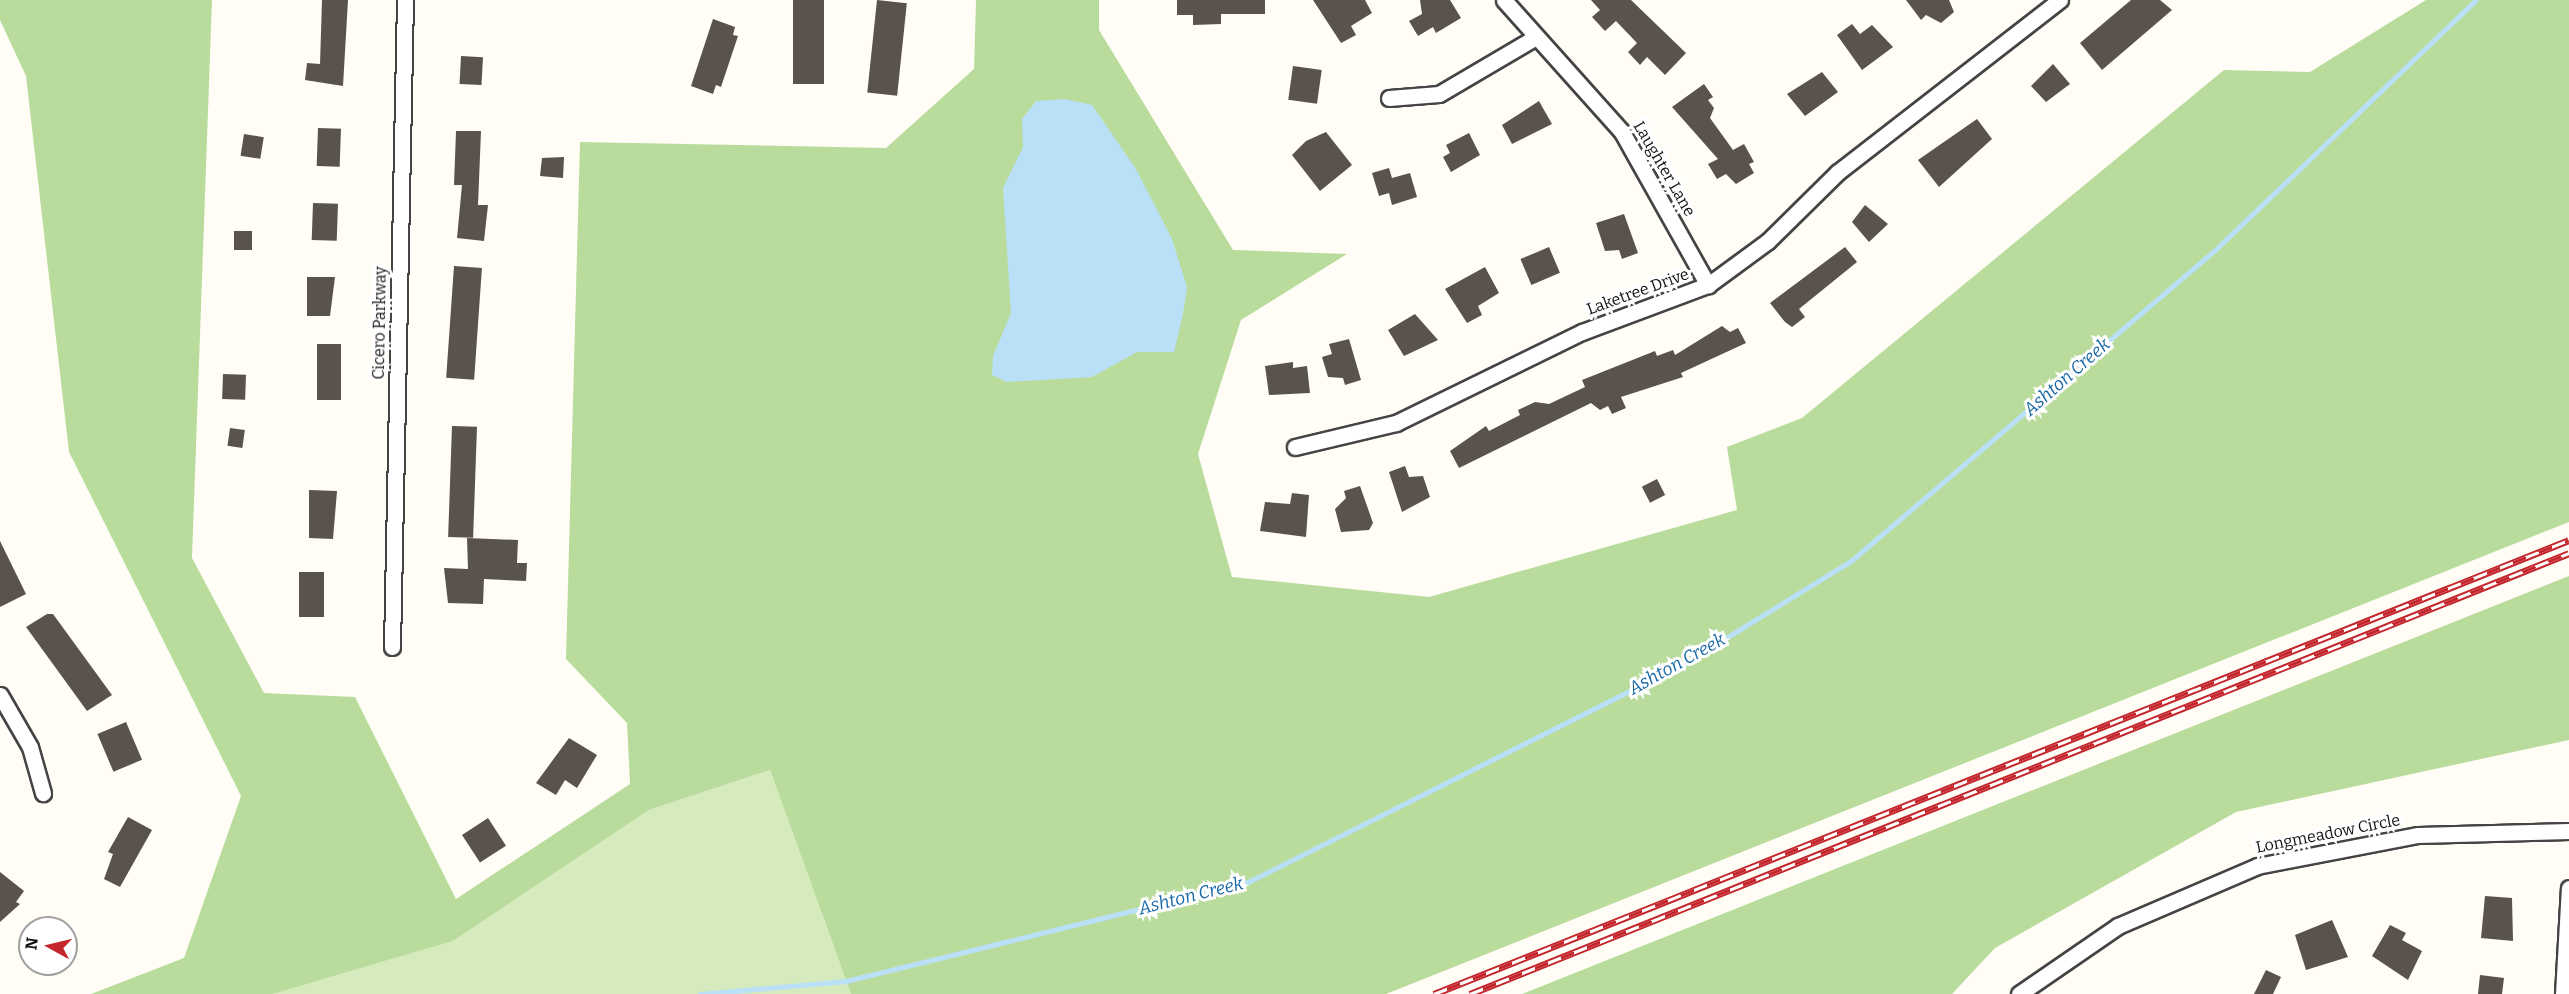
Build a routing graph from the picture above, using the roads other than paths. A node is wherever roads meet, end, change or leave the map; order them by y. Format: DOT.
graph roads {
  1 [pos="405,0"];
  2 [pos="1504,0"];
  3 [pos="2060,0"];
  4 [pos="1534,38"];
  5 [pos="1389,98"];
  6 [pos="1708,285"];
  7 [pos="1295,447"];
  8 [pos="392,647"];
  9 [pos="0,695"];
  10 [pos="43,793"];
  11 [pos="2569,831"];
  12 [pos="2569,888"];
  13 [pos="2019,994"];
  14 [pos="2563,994"];
  1 -- 8 [label="street, Cicero Parkway"];
  2 -- 4 [label="street, Laughter Lane"];
  3 -- 6 [label="street, Laketree Drive"];
  4 -- 5 [label="street"];
  4 -- 6 [label="street, Laughter Lane"];
  6 -- 7 [label="street, Laketree Drive"];
  9 -- 10 [label="street"];
  11 -- 13 [label="street, Longmeadow Circle"];
  12 -- 14 [label="street"];
}
